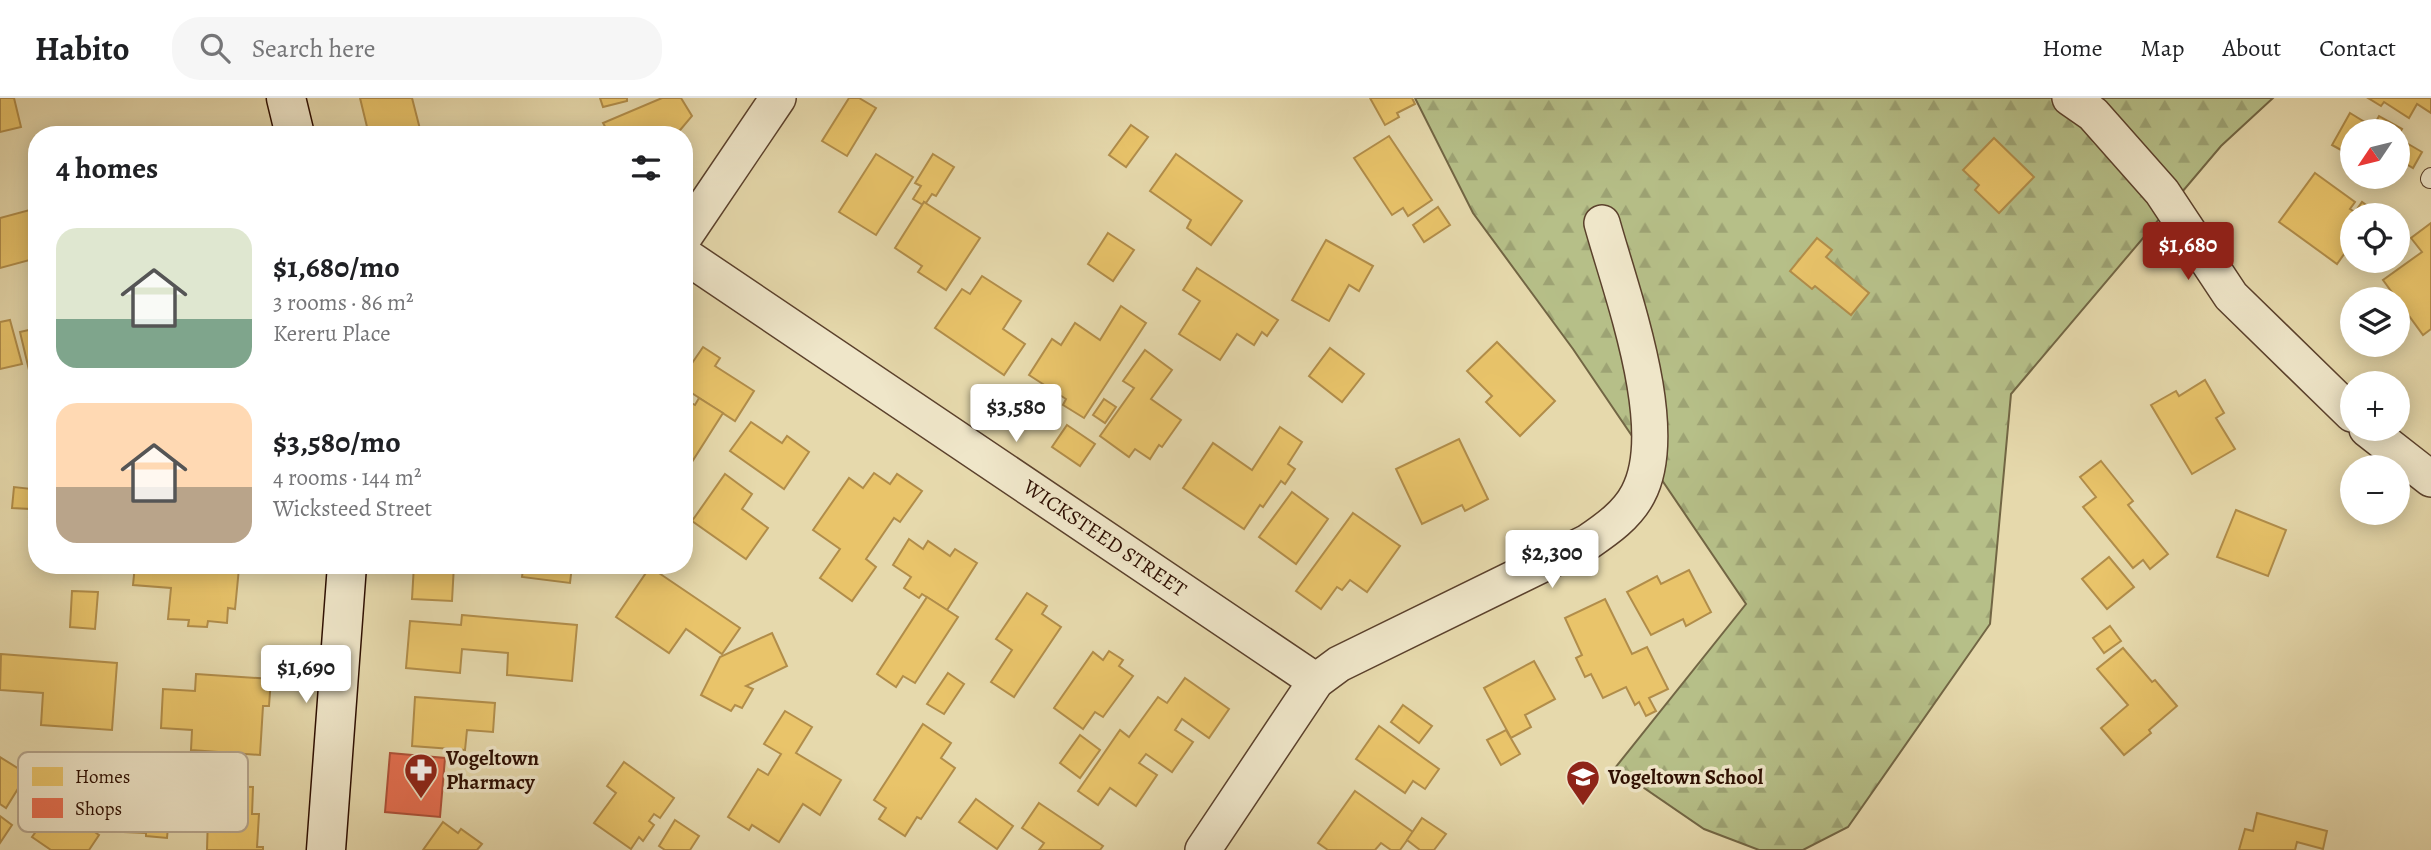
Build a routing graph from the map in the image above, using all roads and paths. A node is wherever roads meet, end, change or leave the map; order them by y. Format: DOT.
graph roads {
  1 [pos="285,98"];
  2 [pos="778,98"];
  3 [pos="2070,98"];
  4 [pos="293,126"];
  5 [pos="1602,223"];
  6 [pos="693,224"];
  7 [pos="693,261"];
  8 [pos="2340,402"];
  9 [pos="2382,441"];
  10 [pos="2431,479"];
  11 [pos="345,574"];
  12 [pos="1316,681"];
  13 [pos="326,850"];
  14 [pos="1203,850"];
  1 -- 4 [label="main road"];
  2 -- 6 [label="street"];
  3 -- 8 [label="street"];
  5 -- 12 [label="street"];
  7 -- 12 [label="street, WICKSTEED STREET"];
  9 -- 10 [label="street"];
  11 -- 13 [label="main road"];
  12 -- 14 [label="street"];
}
